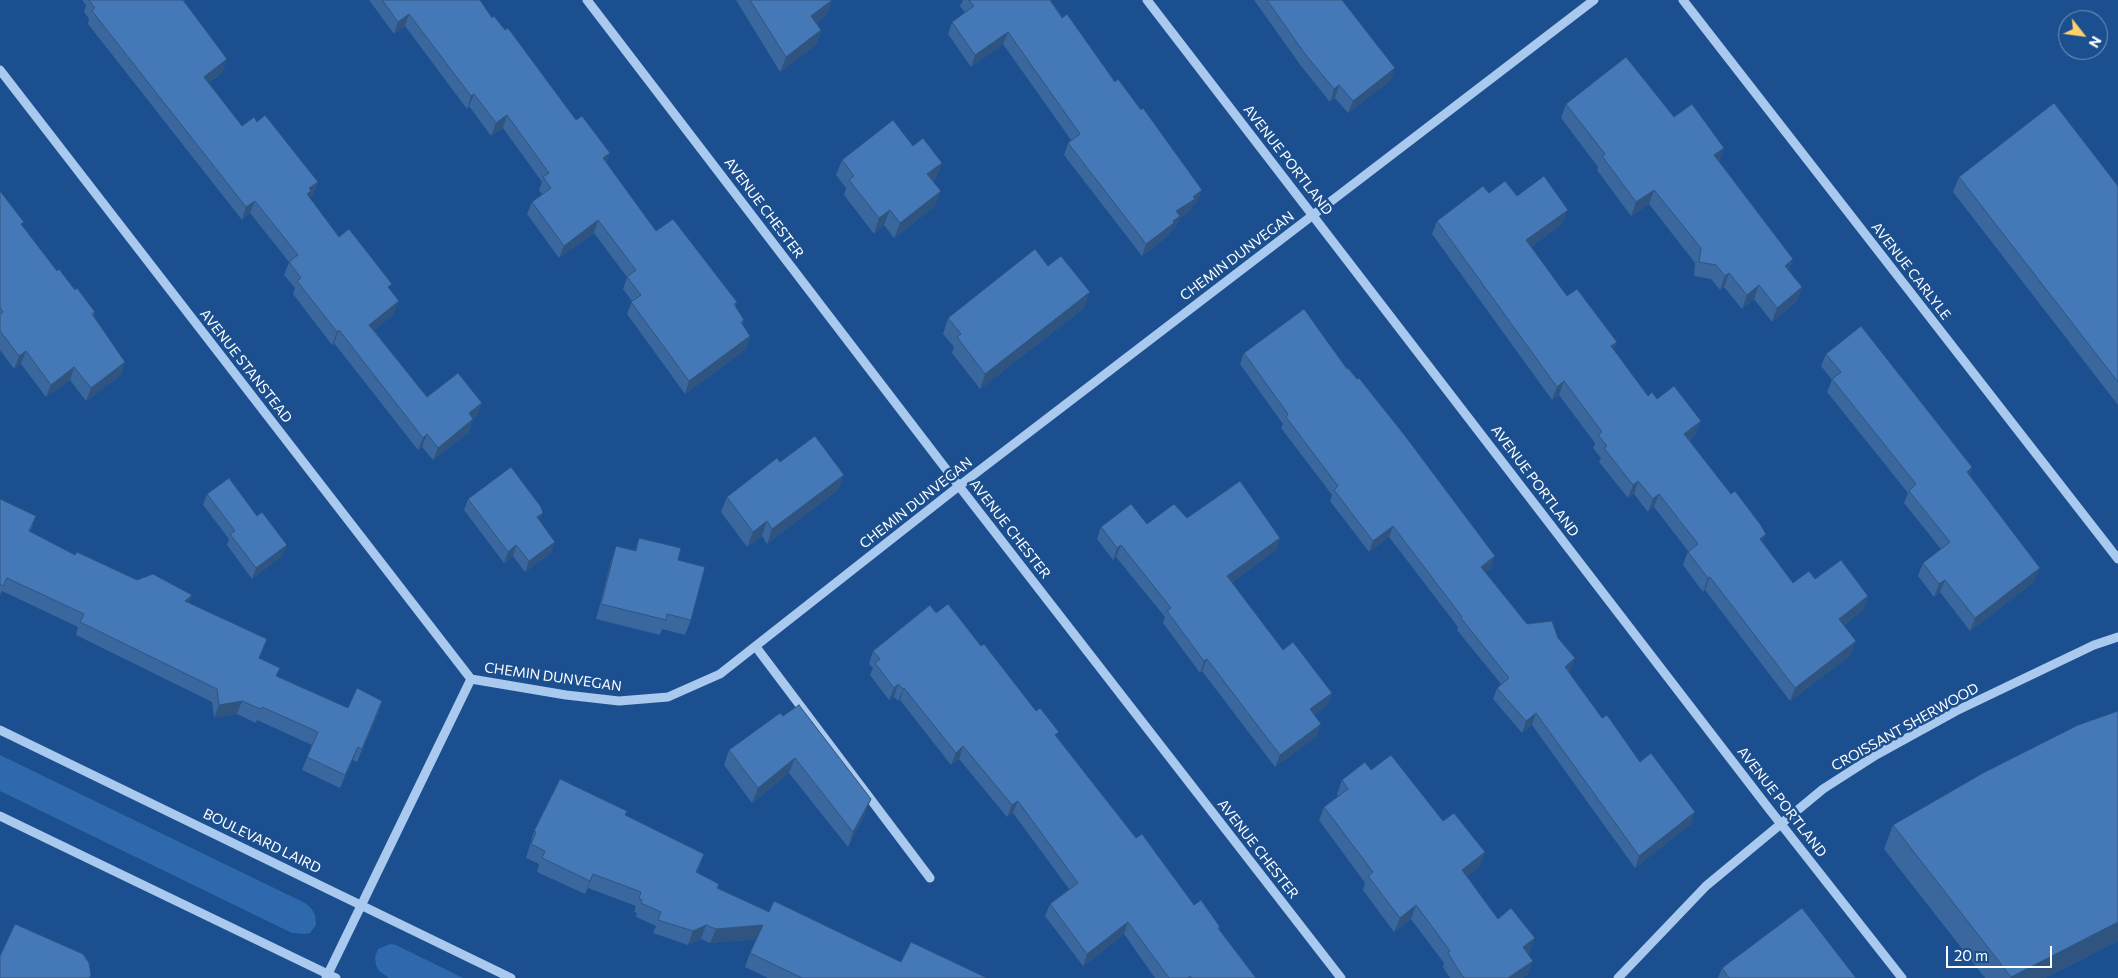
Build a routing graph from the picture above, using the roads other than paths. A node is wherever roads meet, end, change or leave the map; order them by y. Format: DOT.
graph roads {
  1 [pos="588,0"];
  2 [pos="1147,0"];
  3 [pos="1594,0"];
  4 [pos="1683,0"];
  5 [pos="0,70"];
  6 [pos="1314,215"];
  7 [pos="959,486"];
  8 [pos="2118,559"];
  9 [pos="2118,637"];
  10 [pos="756,647"];
  11 [pos="471,679"];
  12 [pos="0,730"];
  13 [pos="0,816"];
  14 [pos="1780,823"];
  15 [pos="930,878"];
  16 [pos="361,905"];
  17 [pos="330,977"];
  18 [pos="511,978"];
  19 [pos="1341,978"];
  20 [pos="1618,978"];
  21 [pos="1902,978"];
  1 -- 7 [label="street, AVENUE CHESTER"];
  2 -- 6 [label="street, AVENUE PORTLAND"];
  3 -- 6 [label="street, CHEMIN DUNVEGAN"];
  4 -- 8 [label="street, AVENUE CARLYLE"];
  5 -- 11 [label="street, AVENUE STANSTEAD"];
  6 -- 7 [label="street, CHEMIN DUNVEGAN"];
  6 -- 14 [label="street, AVENUE PORTLAND"];
  7 -- 10 [label="street, CHEMIN DUNVEGAN"];
  7 -- 19 [label="street, AVENUE CHESTER"];
  9 -- 14 [label="street, CROISSANT SHERWOOD"];
  10 -- 11 [label="street, CHEMIN DUNVEGAN"];
  10 -- 15 [label="street"];
  11 -- 16 [label="street, CHEMIN DUNVEGAN"];
  12 -- 16 [label="street, BOULEVARD LAIRD"];
  13 -- 17 [label="street"];
  14 -- 20 [label="street, CROISSANT SHERWOOD"];
  14 -- 21 [label="street, AVENUE PORTLAND"];
  16 -- 17 [label="street, CHEMIN DUNVEGAN"];
  16 -- 18 [label="street, BOULEVARD LAIRD"];
}
